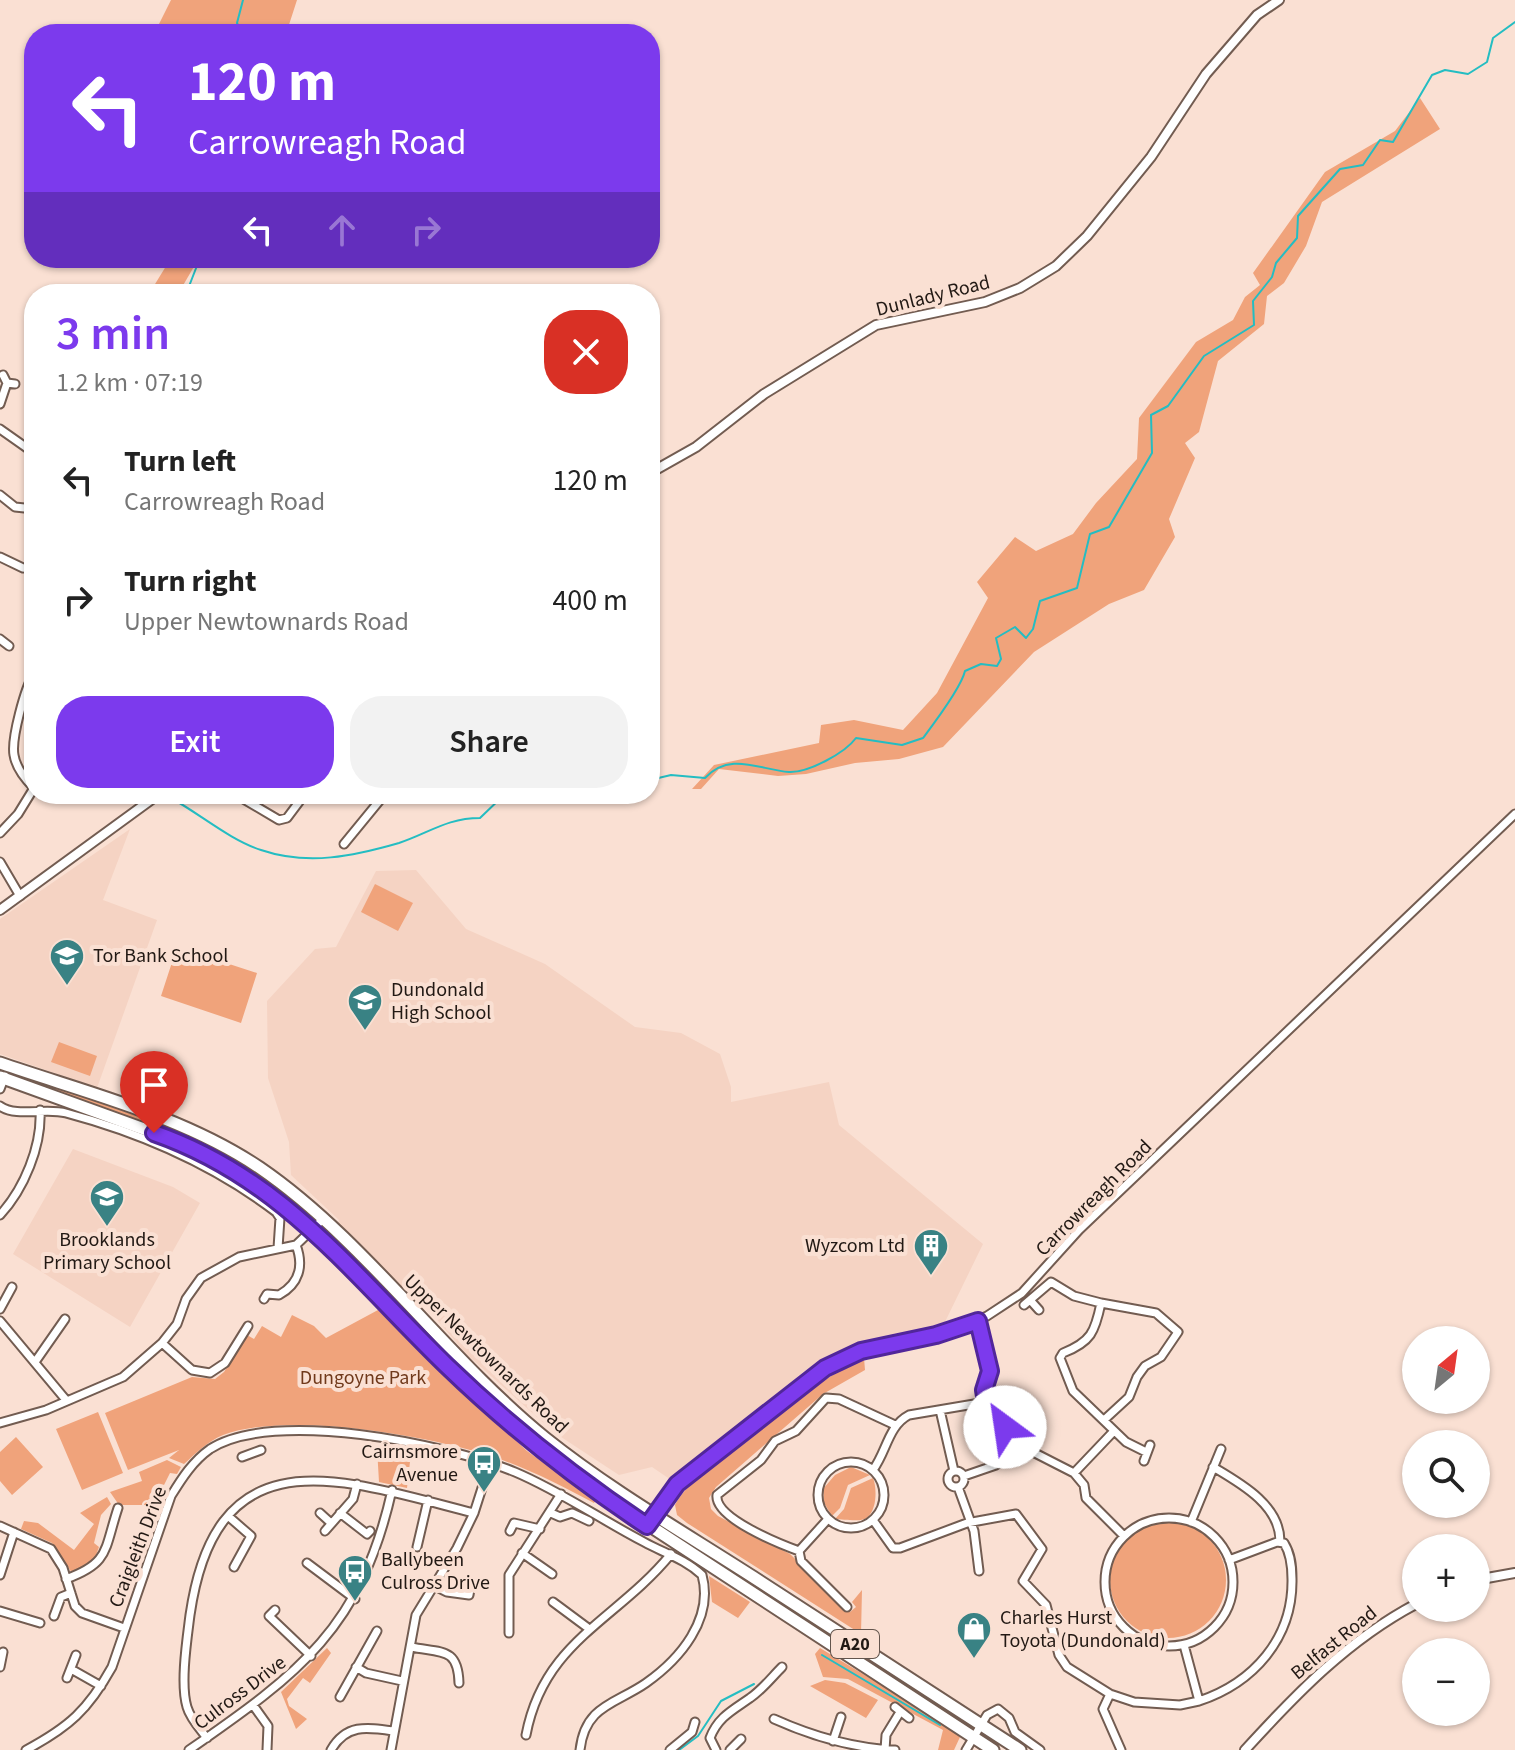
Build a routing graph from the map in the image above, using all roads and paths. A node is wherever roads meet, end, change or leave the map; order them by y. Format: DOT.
graph roads {
  1 [pos="1279,0"];
  2 [pos="3,375"];
  3 [pos="0,404"];
  4 [pos="0,429"];
  5 [pos="24,446"];
  6 [pos="660,467"];
  7 [pos="0,495"];
  8 [pos="24,508"];
  9 [pos="0,557"];
  10 [pos="24,569"];
  11 [pos="0,639"];
  12 [pos="9,646"];
  13 [pos="24,708"];
  14 [pos="24,775"];
  15 [pos="24,804"];
  16 [pos="145,804"];
  17 [pos="253,804"];
  18 [pos="296,804"];
  19 [pos="377,804"];
  20 [pos="1515,814"];
  21 [pos="0,833"];
  22 [pos="356,845"];
  23 [pos="0,862"];
  24 [pos="20,896"];
  25 [pos="0,910"];
  26 [pos="4,1064"];
  27 [pos="1,1082"];
  28 [pos="0,1106"];
  29 [pos="40,1110"];
  30 [pos="0,1215"];
  31 [pos="322,1220"];
  32 [pos="312,1230"];
  33 [pos="296,1245"];
  34 [pos="278,1248"];
  35 [pos="12,1287"];
  36 [pos="264,1299"];
  37 [pos="1101,1303"];
  38 [pos="0,1309"];
  39 [pos="1039,1310"];
  40 [pos="65,1319"];
  41 [pos="0,1321"];
  42 [pos="978,1321"];
  43 [pos="248,1326"];
  44 [pos="162,1343"];
  45 [pos="35,1362"];
  46 [pos="66,1400"];
  47 [pos="986,1402"];
  48 [pos="940,1410"];
  49 [pos="1104,1420"];
  50 [pos="1,1421"];
  51 [pos="895,1425"];
  52 [pos="1114,1431"];
  53 [pos="247,1436"];
  54 [pos="1022,1445"];
  55 [pos="1221,1449"];
  56 [pos="261,1450"];
  57 [pos="1147,1453"];
  58 [pos="490,1463"];
  59 [pos="1213,1467"];
  60 [pos="873,1470"];
  61 [pos="954,1471"];
  62 [pos="1074,1473"];
  63 [pos="964,1476"];
  64 [pos="357,1484"];
  65 [pos="958,1487"];
  66 [pos="392,1490"];
  67 [pos="621,1492"];
  68 [pos="561,1494"];
  69 [pos="428,1500"];
  70 [pos="613,1503"];
  71 [pos="118,1508"];
  72 [pos="320,1513"];
  73 [pos="340,1513"];
  74 [pos="474,1513"];
  75 [pos="551,1513"];
  76 [pos="228,1516"];
  77 [pos="603,1517"];
  78 [pos="651,1519"];
  79 [pos="828,1519"];
  80 [pos="873,1520"];
  81 [pos="589,1521"];
  82 [pos="971,1522"];
  83 [pos="1191,1522"];
  84 [pos="331,1523"];
  85 [pos="0,1526"];
  86 [pos="540,1529"];
  87 [pos="325,1531"];
  88 [pos="370,1531"];
  89 [pos="510,1531"];
  90 [pos="14,1532"];
  91 [pos="1124,1536"];
  92 [pos="1280,1541"];
  93 [pos="417,1547"];
  94 [pos="799,1551"];
  95 [pos="522,1553"];
  96 [pos="671,1554"];
  97 [pos="1229,1560"];
  98 [pos="307,1563"];
  99 [pos="234,1567"];
  100 [pos="979,1571"];
  101 [pos="1515,1573"];
  102 [pos="552,1574"];
  103 [pos="0,1575"];
  104 [pos="1490,1577"];
  105 [pos="66,1579"];
  106 [pos="471,1583"];
  107 [pos="433,1585"];
  108 [pos="71,1593"];
  109 [pos="355,1599"];
  110 [pos="553,1602"];
  111 [pos="847,1607"];
  112 [pos="275,1610"];
  113 [pos="0,1611"];
  114 [pos="1402,1612"];
  115 [pos="54,1616"];
  116 [pos="40,1623"];
  117 [pos="124,1628"];
  118 [pos="588,1628"];
  119 [pos="377,1631"];
  120 [pos="509,1633"];
  121 [pos="1184,1645"];
  122 [pos="411,1647"];
  123 [pos="3,1652"];
  124 [pos="76,1655"];
  125 [pos="311,1656"];
  126 [pos="0,1667"];
  127 [pos="356,1667"];
  128 [pos="782,1667"];
  129 [pos="71,1669"];
  130 [pos="67,1678"];
  131 [pos="402,1681"];
  132 [pos="459,1683"];
  133 [pos="101,1686"];
  134 [pos="1110,1694"];
  135 [pos="340,1697"];
  136 [pos="1199,1701"];
  137 [pos="253,1705"];
  138 [pos="792,1714"];
  139 [pos="841,1717"];
  140 [pos="909,1718"];
  141 [pos="774,1719"];
  142 [pos="695,1722"];
  143 [pos="787,1725"];
  144 [pos="981,1725"];
  145 [pos="393,1731"];
  146 [pos="526,1735"];
  147 [pos="974,1737"];
  148 [pos="207,1738"];
  149 [pos="741,1739"];
  150 [pos="833,1741"];
  151 [pos="26,1750"];
  152 [pos="189,1750"];
  153 [pos="267,1750"];
  154 [pos="331,1750"];
  155 [pos="391,1750"];
  156 [pos="580,1750"];
  157 [pos="670,1750"];
  158 [pos="716,1750"];
  159 [pos="730,1750"];
  160 [pos="885,1750"];
  161 [pos="895,1750"];
  162 [pos="966,1750"];
  163 [pos="993,1750"];
  164 [pos="1020,1750"];
  165 [pos="1040,1750"];
  166 [pos="1121,1750"];
  167 [pos="1245,1750"];
  1 -- 6 [label="street, Dunlady Road"];
  2 -- 3 [label="street"];
  4 -- 5 [label="street"];
  7 -- 8 [label="street"];
  9 -- 10 [label="street"];
  11 -- 12 [label="street"];
  13 -- 14 [label="street"];
  15 -- 21 [label="street"];
  16 -- 24 [label="street"];
  17 -- 18 [label="street"];
  19 -- 22 [label="street"];
  20 -- 42 [label="street, Carrowreagh Road"];
  23 -- 24 [label="street"];
  24 -- 25 [label="street"];
  26 -- 27 [label="street"];
  26 -- 31 [label="highway, Upper Newtownards Road / A20"];
  27 -- 32 [label="highway, Upper Newtownards Road / A20"];
  28 -- 29 [label="street"];
  29 -- 30 [label="street"];
  29 -- 34 [label="street"];
  31 -- 32 [label="street"];
  31 -- 67 [label="highway, Upper Newtownards Road / A20"];
  32 -- 33 [label="street"];
  32 -- 70 [label="highway, Upper Newtownards Road / A20"];
  33 -- 34 [label="street"];
  33 -- 36 [label="street"];
  34 -- 44 [label="street"];
  35 -- 38 [label="street"];
  37 -- 39 [label="street"];
  37 -- 49 [label="street"];
  37 -- 49 [label="street"];
  40 -- 45 [label="street"];
  41 -- 45 [label="street"];
  42 -- 47 [label="street"];
  42 -- 78 [label="street, Carrowreagh Road"];
  43 -- 44 [label="street"];
  44 -- 46 [label="street"];
  45 -- 46 [label="street"];
  46 -- 50 [label="street"];
  47 -- 48 [label="street"];
  47 -- 54 [label="street"];
  48 -- 51 [label="street"];
  48 -- 61 [label="street"];
  49 -- 52 [label="street"];
  51 -- 60 [label="street"];
  51 -- 94 [label="street"];
  52 -- 57 [label="street"];
  52 -- 62 [label="street"];
  53 -- 56 [label="street"];
  53 -- 58 [label="street, Craigleith Drive"];
  53 -- 117 [label="street, Craigleith Drive"];
  54 -- 62 [label="street"];
  54 -- 63 [label="street"];
  55 -- 59 [label="street"];
  58 -- 68 [label="street, Craigleith Drive"];
  58 -- 74 [label="street"];
  59 -- 83 [label="street"];
  59 -- 92 [label="street"];
  60 -- 79 [label="street"];
  60 -- 80 [label="street"];
  61 -- 63 [label="street"];
  61 -- 65 [label="street"];
  62 -- 91 [label="street"];
  63 -- 65 [label="street"];
  64 -- 66 [label="street"];
  64 -- 73 [label="street"];
  64 -- 76 [label="street"];
  65 -- 82 [label="street"];
  66 -- 69 [label="street"];
  66 -- 109 [label="street, Culross Drive"];
  67 -- 70 [label="street"];
  67 -- 78 [label="highway, Upper Newtownards Road / A20"];
  68 -- 75 [label="street"];
  68 -- 77 [label="street, Craigleith Drive"];
  69 -- 74 [label="street"];
  69 -- 93 [label="street"];
  70 -- 77 [label="street"];
  70 -- 78 [label="highway, Upper Newtownards Road / A20"];
  71 -- 105 [label="street"];
  72 -- 84 [label="street"];
  73 -- 84 [label="street"];
  73 -- 88 [label="street"];
  74 -- 107 [label="street"];
  75 -- 81 [label="street"];
  75 -- 86 [label="street"];
  76 -- 99 [label="street"];
  76 -- 148 [label="street"];
  77 -- 96 [label="street, Craigleith Drive"];
  78 -- 144 [label="highway, Upper Newtownards Road / A20"];
  78 -- 147 [label="highway, Upper Newtownards Road / A20"];
  79 -- 80 [label="street"];
  79 -- 94 [label="street"];
  80 -- 82 [label="street"];
  82 -- 100 [label="street"];
  82 -- 134 [label="street"];
  83 -- 91 [label="street"];
  83 -- 97 [label="street"];
  84 -- 87 [label="street"];
  85 -- 90 [label="street"];
  86 -- 89 [label="street"];
  86 -- 95 [label="street"];
  90 -- 103 [label="street"];
  90 -- 105 [label="street"];
  91 -- 121 [label="street"];
  92 -- 97 [label="street"];
  92 -- 136 [label="street"];
  94 -- 111 [label="street"];
  95 -- 102 [label="street"];
  95 -- 120 [label="street"];
  96 -- 118 [label="street"];
  96 -- 156 [label="street, Craigleith Drive"];
  97 -- 121 [label="street"];
  98 -- 109 [label="street"];
  101 -- 104 [label="street"];
  105 -- 108 [label="street"];
  106 -- 107 [label="street"];
  107 -- 122 [label="street"];
  108 -- 115 [label="street"];
  108 -- 117 [label="street"];
  109 -- 125 [label="street, Culross Drive"];
  110 -- 118 [label="street"];
  112 -- 125 [label="street"];
  113 -- 116 [label="street"];
  114 -- 167 [label="street, Belfast Road"];
  117 -- 133 [label="street, Craigleith Drive"];
  118 -- 146 [label="street"];
  119 -- 127 [label="street"];
  121 -- 136 [label="street"];
  122 -- 131 [label="street"];
  122 -- 132 [label="street"];
  123 -- 126 [label="street"];
  124 -- 129 [label="street"];
  125 -- 137 [label="street, Culross Drive"];
  127 -- 131 [label="street"];
  127 -- 135 [label="street"];
  128 -- 158 [label="street"];
  129 -- 130 [label="street"];
  129 -- 133 [label="street"];
  131 -- 145 [label="street"];
  133 -- 151 [label="street, Craigleith Drive"];
  134 -- 136 [label="street"];
  134 -- 166 [label="street"];
  137 -- 148 [label="street, Culross Drive"];
  137 -- 153 [label="street"];
  138 -- 143 [label="street"];
  139 -- 150 [label="street"];
  140 -- 160 [label="street"];
  141 -- 143 [label="street"];
  142 -- 157 [label="street"];
  143 -- 150 [label="street"];
  144 -- 147 [label="street"];
  144 -- 164 [label="highway, Upper Newtownards Road / A20"];
  144 -- 165 [label="street"];
  145 -- 154 [label="street"];
  145 -- 155 [label="street"];
  147 -- 162 [label="street"];
  147 -- 163 [label="highway, Upper Newtownards Road / A20"];
  148 -- 152 [label="street, Culross Drive"];
  149 -- 159 [label="street"];
  150 -- 160 [label="street"];
  160 -- 161 [label="street"];
}
